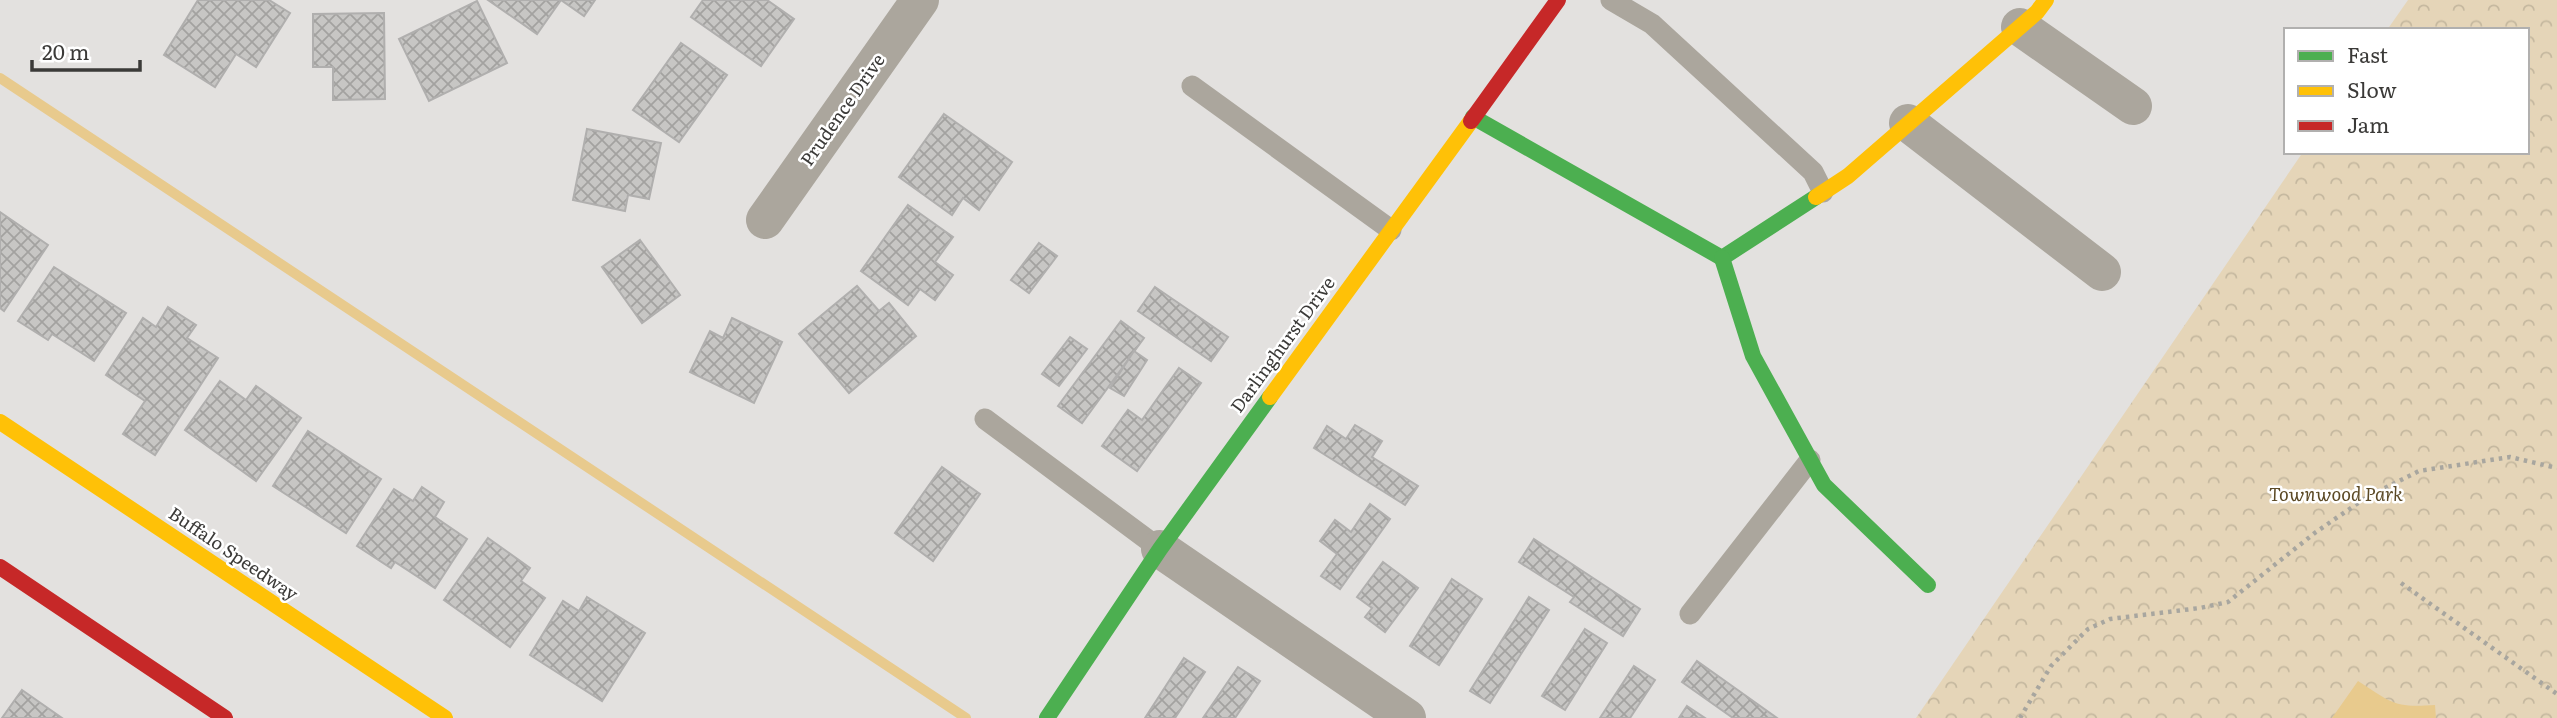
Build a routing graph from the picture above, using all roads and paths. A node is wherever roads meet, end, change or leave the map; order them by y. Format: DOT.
graph roads {
  1 [pos="920,0"];
  2 [pos="1558,0"];
  3 [pos="1611,0"];
  4 [pos="2033,13"];
  5 [pos="1192,86"];
  6 [pos="2133,106"];
  7 [pos="1473,117"];
  8 [pos="1908,123"];
  9 [pos="1823,192"];
  10 [pos="765,220"];
  11 [pos="1391,230"];
  12 [pos="1722,258"];
  13 [pos="2102,272"];
  14 [pos="985,419"];
  15 [pos="0,422"];
  16 [pos="1810,460"];
  17 [pos="2557,468"];
  18 [pos="1160,549"];
  19 [pos="0,568"];
  20 [pos="2401,583"];
  21 [pos="1928,585"];
  22 [pos="1690,614"];
  23 [pos="2557,694"];
  24 [pos="1049,715"];
  25 [pos="225,718"];
  26 [pos="445,718"];
  27 [pos="1407,718"];
  28 [pos="2020,718"];
  1 -- 10 [label="street, Prudence Drive"];
  2 -- 7 [label="street, Darlinghurst Drive"];
  3 -- 9 [label="lane"];
  4 -- 6 [label="street"];
  4 -- 8 [label="street"];
  5 -- 11 [label="lane"];
  7 -- 11 [label="street, Darlinghurst Drive"];
  7 -- 12 [label="street"];
  8 -- 9 [label="street"];
  8 -- 13 [label="street"];
  9 -- 12 [label="street"];
  11 -- 18 [label="street, Darlinghurst Drive"];
  12 -- 16 [label="street"];
  14 -- 18 [label="lane"];
  15 -- 26 [label="street, Buffalo Speedway"];
  16 -- 21 [label="street"];
  16 -- 22 [label="lane"];
  17 -- 28 [label="path"];
  18 -- 24 [label="street, Darlinghurst Drive"];
  18 -- 27 [label="street"];
  19 -- 25 [label="street"];
  20 -- 23 [label="path"];
}
